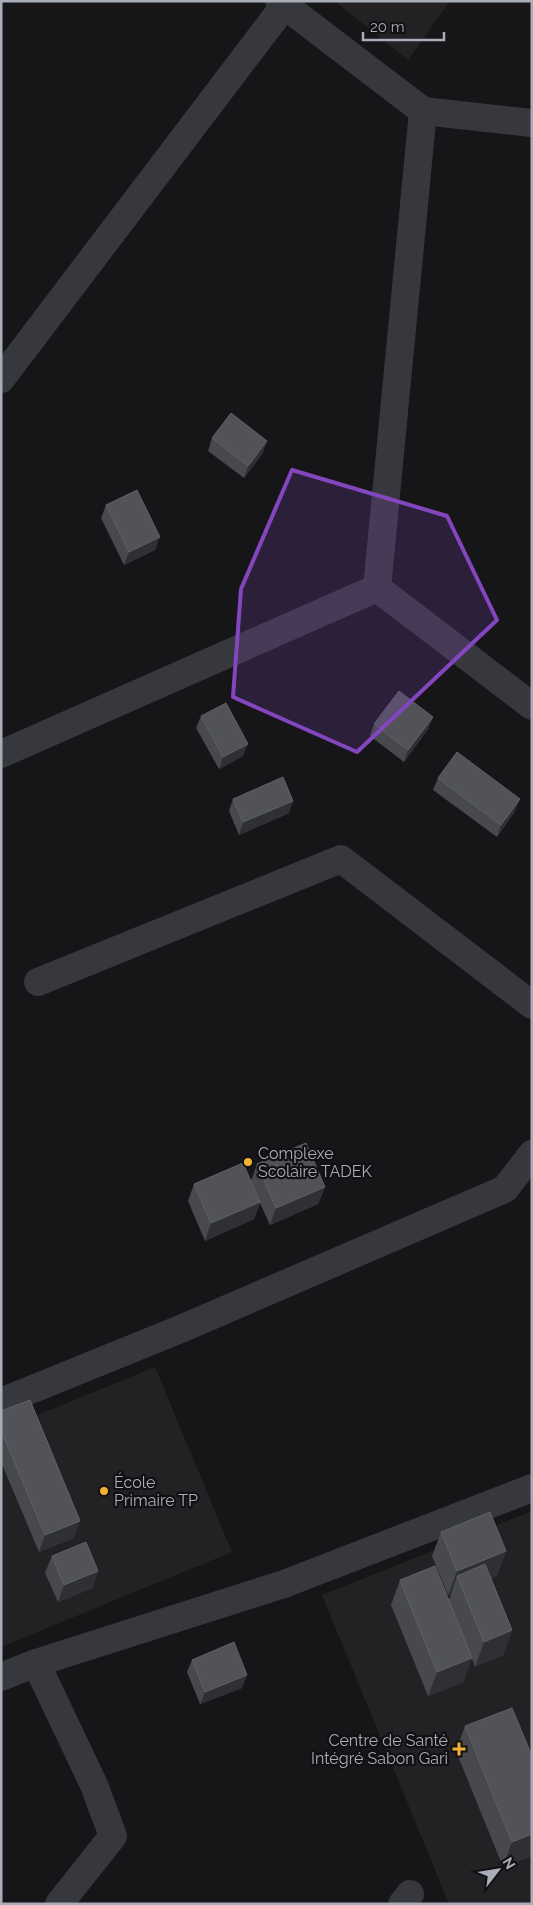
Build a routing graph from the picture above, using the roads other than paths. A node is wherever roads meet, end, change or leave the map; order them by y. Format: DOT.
graph roads {
  1 [pos="281,3"];
  2 [pos="423,110"];
  3 [pos="532,124"];
  4 [pos="1,380"];
  5 [pos="377,588"];
  6 [pos="532,706"];
  7 [pos="1,754"];
  8 [pos="38,982"];
  9 [pos="532,1005"];
  10 [pos="532,1154"];
  11 [pos="1,1402"];
  12 [pos="532,1488"];
  13 [pos="36,1663"];
  14 [pos="1,1677"];
  15 [pos="59,1904"];
  1 -- 2 [label="street"];
  1 -- 4 [label="street"];
  2 -- 3 [label="street"];
  2 -- 5 [label="street"];
  5 -- 6 [label="street"];
  5 -- 7 [label="street"];
  8 -- 9 [label="street"];
  10 -- 11 [label="street"];
  12 -- 13 [label="street"];
  13 -- 14 [label="street"];
  13 -- 15 [label="street"];
}
